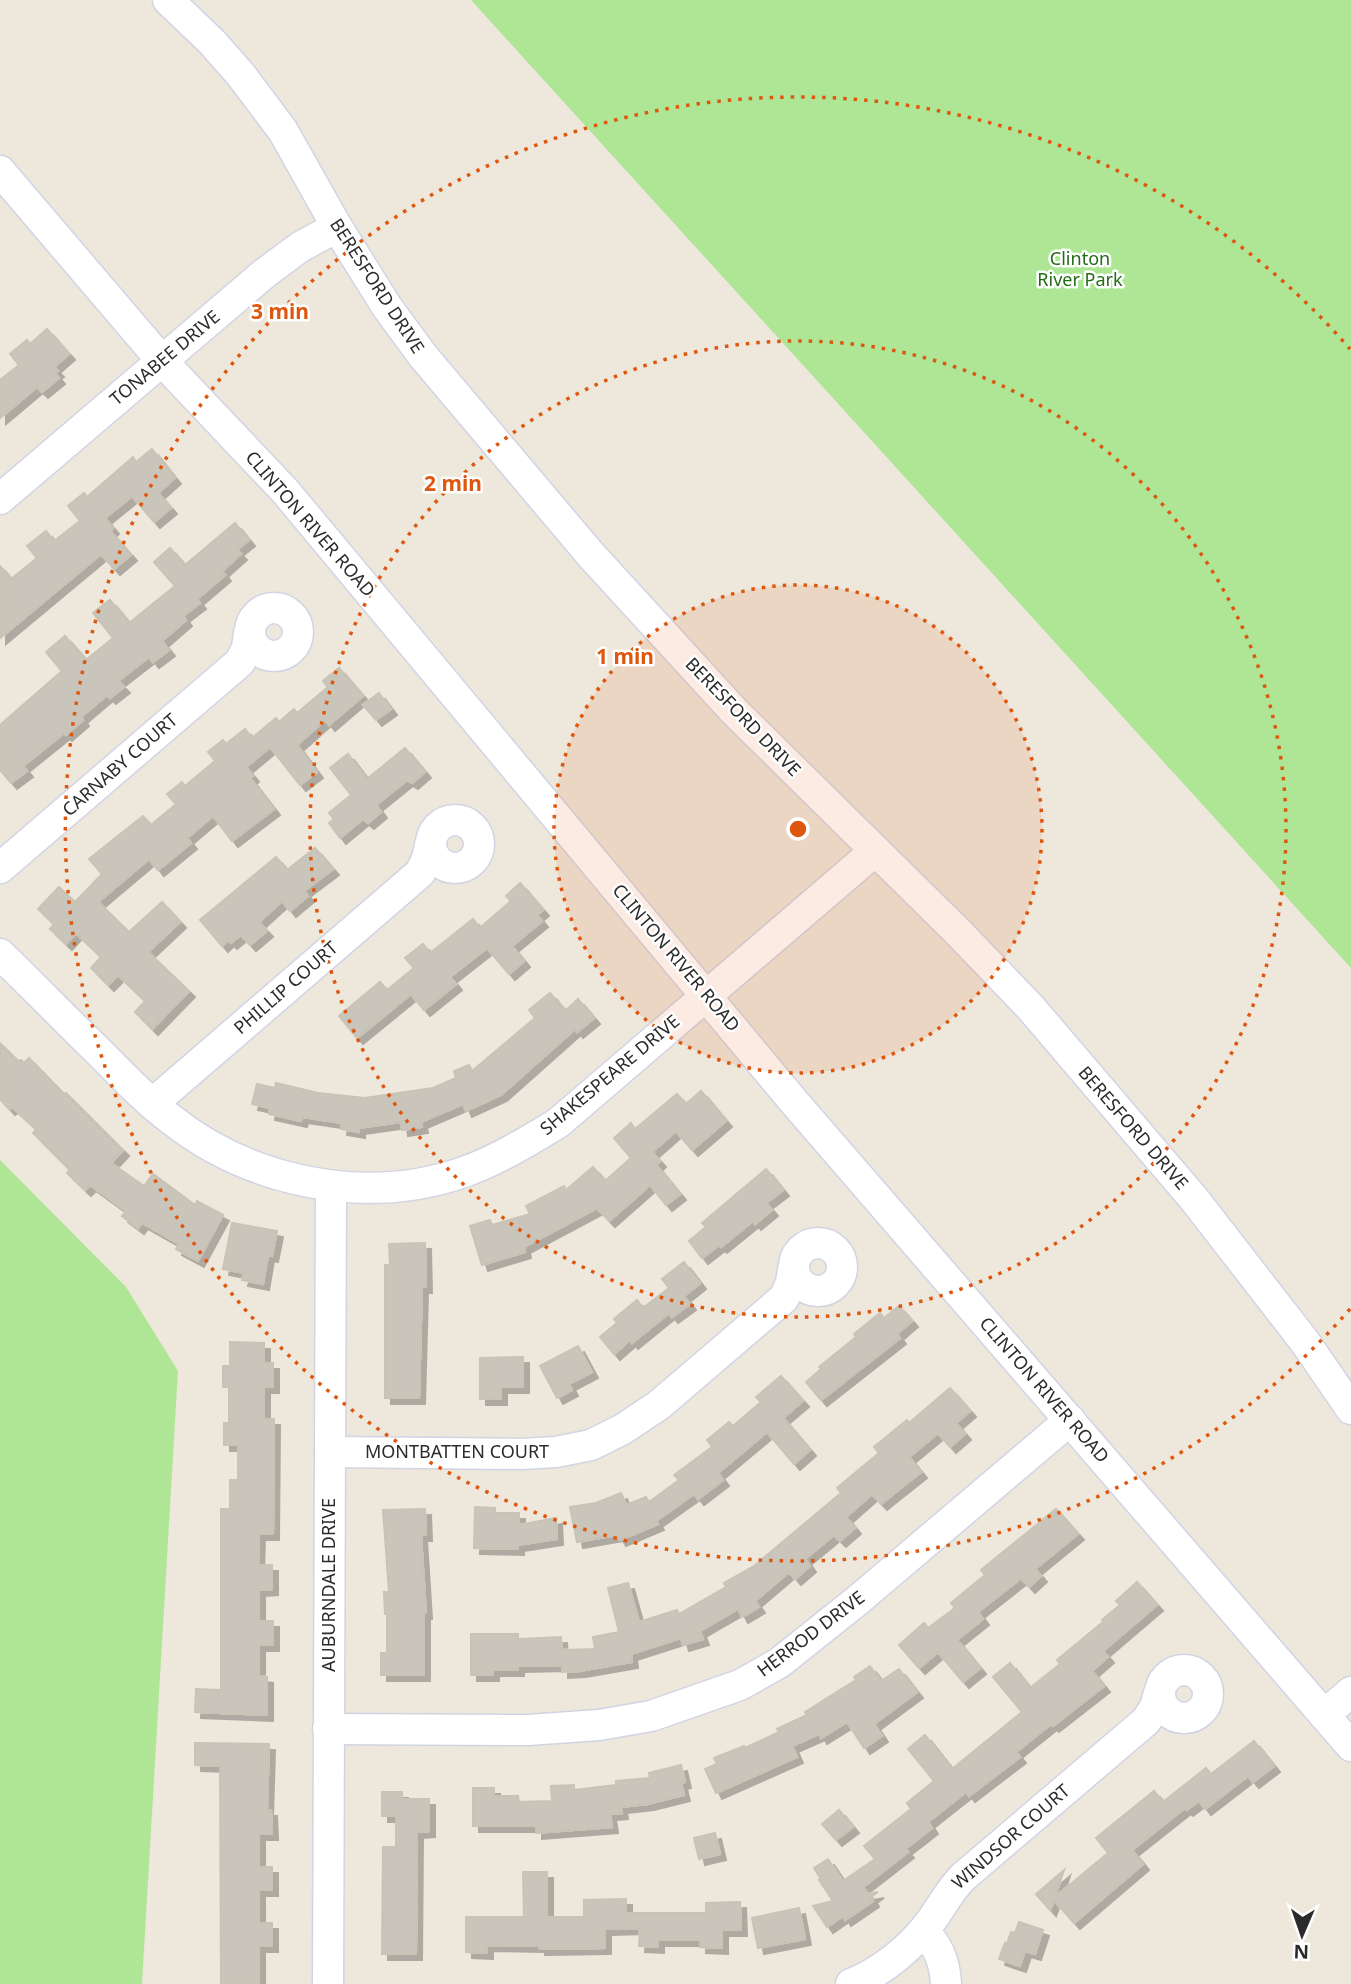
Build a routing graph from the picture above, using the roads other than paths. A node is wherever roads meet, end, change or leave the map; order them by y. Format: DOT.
graph roads {
  1 [pos="168,0"];
  2 [pos="0,171"];
  3 [pos="337,226"];
  4 [pos="162,361"];
  5 [pos="0,499"];
  6 [pos="249,633"];
  7 [pos="270,656"];
  8 [pos="240,662"];
  9 [pos="430,845"];
  10 [pos="875,850"];
  11 [pos="0,868"];
  12 [pos="450,868"];
  13 [pos="420,873"];
  14 [pos="0,954"];
  15 [pos="707,995"];
  16 [pos="152,1104"];
  17 [pos="331,1186"];
  18 [pos="793,1269"];
  19 [pos="814,1292"];
  20 [pos="784,1298"];
  21 [pos="1351,1409"];
  22 [pos="1070,1420"];
  23 [pos="330,1452"];
  24 [pos="1351,1692"];
  25 [pos="1159,1693"];
  26 [pos="1325,1715"];
  27 [pos="1177,1718"];
  28 [pos="1146,1721"];
  29 [pos="328,1729"];
  30 [pos="1351,1746"];
  31 [pos="923,1932"];
  32 [pos="868,1980"];
  33 [pos="328,1984"];
  34 [pos="946,1984"];
  1 -- 3 [label="street, BERESFORD DRIVE"];
  2 -- 4 [label="street, CLINTON RIVER ROAD"];
  3 -- 4 [label="street, TONABEE DRIVE"];
  3 -- 10 [label="street, BERESFORD DRIVE"];
  4 -- 5 [label="street, TONABEE DRIVE"];
  4 -- 15 [label="street, CLINTON RIVER ROAD"];
  6 -- 7 [label="street"];
  6 -- 7 [label="street, CARNABY COURT"];
  6 -- 8 [label="street, CARNABY COURT"];
  7 -- 8 [label="street, CARNABY COURT"];
  8 -- 11 [label="street, CARNABY COURT"];
  9 -- 12 [label="street"];
  9 -- 12 [label="street, PHILLIP COURT"];
  9 -- 13 [label="street, PHILLIP COURT"];
  10 -- 15 [label="street, SHAKESPEARE DRIVE"];
  10 -- 21 [label="street, BERESFORD DRIVE"];
  12 -- 13 [label="street, PHILLIP COURT"];
  13 -- 16 [label="street, PHILLIP COURT"];
  14 -- 16 [label="street, SHAKESPEARE DRIVE"];
  15 -- 17 [label="street, SHAKESPEARE DRIVE"];
  15 -- 22 [label="street, CLINTON RIVER ROAD"];
  16 -- 17 [label="street, SHAKESPEARE DRIVE"];
  17 -- 23 [label="street, AUBURNDALE DRIVE"];
  18 -- 19 [label="street"];
  18 -- 19 [label="street, MONTBATTEN COURT"];
  18 -- 20 [label="street, MONTBATTEN COURT"];
  19 -- 20 [label="street, MONTBATTEN COURT"];
  20 -- 23 [label="street, MONTBATTEN COURT"];
  22 -- 26 [label="street, CLINTON RIVER ROAD"];
  22 -- 29 [label="street, HERROD DRIVE"];
  23 -- 29 [label="street, AUBURNDALE DRIVE"];
  24 -- 26 [label="street"];
  25 -- 27 [label="street"];
  25 -- 27 [label="street, WINDSOR COURT"];
  25 -- 28 [label="street, WINDSOR COURT"];
  26 -- 30 [label="street, CLINTON RIVER ROAD"];
  27 -- 28 [label="street, WINDSOR COURT"];
  28 -- 31 [label="street, WINDSOR COURT"];
  29 -- 33 [label="street, AUBURNDALE DRIVE"];
  31 -- 32 [label="street, WINDSOR COURT"];
  31 -- 34 [label="street"];
}
